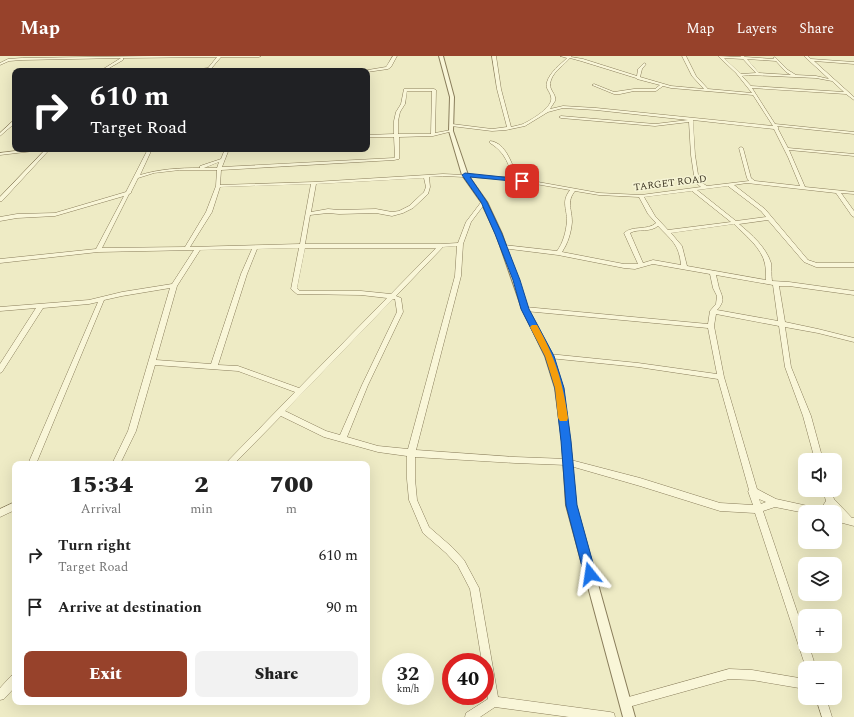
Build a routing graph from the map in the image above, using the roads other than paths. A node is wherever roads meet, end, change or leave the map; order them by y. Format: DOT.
graph roads {
  1 [pos="214,56"];
  2 [pos="220,56"];
  3 [pos="249,56"];
  4 [pos="259,56"];
  5 [pos="396,56"];
  6 [pos="441,56"];
  7 [pos="494,56"];
  8 [pos="562,56"];
  9 [pos="570,56"];
  10 [pos="684,56"];
  11 [pos="720,56"];
  12 [pos="774,56"];
  13 [pos="806,56"];
  14 [pos="743,57"];
  15 [pos="124,58"];
  16 [pos="777,60"];
  17 [pos="811,60"];
  18 [pos="854,63"];
  19 [pos="0,64"];
  20 [pos="644,64"];
  21 [pos="107,68"];
  22 [pos="210,68"];
  23 [pos="370,70"];
  24 [pos="740,75"];
  25 [pos="759,75"];
  26 [pos="798,77"];
  27 [pos="638,78"];
  28 [pos="831,80"];
  29 [pos="594,85"];
  30 [pos="662,85"];
  31 [pos="749,88"];
  32 [pos="707,91"];
  33 [pos="845,92"];
  34 [pos="854,92"];
  35 [pos="754,94"];
  36 [pos="854,99"];
  37 [pos="547,111"];
  38 [pos="561,117"];
  39 [pos="691,120"];
  40 [pos="12,124"];
  41 [pos="776,126"];
  42 [pos="509,127"];
  43 [pos="452,128"];
  44 [pos="854,133"];
  45 [pos="0,134"];
  46 [pos="433,135"];
  47 [pos="370,136"];
  48 [pos="397,136"];
  49 [pos="491,142"];
  50 [pos="741,148"];
  51 [pos="788,149"];
  52 [pos="17,152"];
  53 [pos="45,152"];
  54 [pos="149,152"];
  55 [pos="226,152"];
  56 [pos="0,154"];
  57 [pos="854,155"];
  58 [pos="222,160"];
  59 [pos="197,169"];
  60 [pos="219,169"];
  61 [pos="465,175"];
  62 [pos="138,176"];
  63 [pos="426,176"];
  64 [pos="506,178"];
  65 [pos="753,182"];
  66 [pos="314,183"];
  67 [pos="729,184"];
  68 [pos="218,186"];
  69 [pos="704,187"];
  70 [pos="803,187"];
  71 [pos="693,189"];
  72 [pos="572,190"];
  73 [pos="837,191"];
  74 [pos="129,193"];
  75 [pos="854,193"];
  76 [pos="641,196"];
  77 [pos="0,200"];
  78 [pos="484,202"];
  79 [pos="309,214"];
  80 [pos="854,215"];
  81 [pos="770,218"];
  82 [pos="0,219"];
  83 [pos="736,223"];
  84 [pos="658,224"];
  85 [pos="668,232"];
  86 [pos="460,244"];
  87 [pos="302,246"];
  88 [pos="441,246"];
  89 [pos="255,247"];
  90 [pos="504,247"];
  91 [pos="198,248"];
  92 [pos="186,249"];
  93 [pos="98,250"];
  94 [pos="558,253"];
  95 [pos="0,261"];
  96 [pos="641,265"];
  97 [pos="854,265"];
  98 [pos="684,268"];
  99 [pos="713,273"];
  100 [pos="768,282"];
  101 [pos="776,284"];
  102 [pos="174,286"];
  103 [pos="854,294"];
  104 [pos="391,297"];
  105 [pos="102,299"];
  106 [pos="40,307"];
  107 [pos="0,309"];
  108 [pos="525,309"];
  109 [pos="713,311"];
  110 [pos="782,325"];
  111 [pos="711,326"];
  112 [pos="854,340"];
  113 [pos="549,356"];
  114 [pos="153,362"];
  115 [pos="214,366"];
  116 [pos="0,370"];
  117 [pos="721,377"];
  118 [pos="300,391"];
  119 [pos="280,412"];
  120 [pos="343,438"];
  121 [pos="411,453"];
  122 [pos="817,453"];
  123 [pos="33,461"];
  124 [pos="117,461"];
  125 [pos="232,461"];
  126 [pos="567,462"];
  127 [pos="752,491"];
  128 [pos="829,497"];
  129 [pos="830,501"];
  130 [pos="775,503"];
  131 [pos="828,505"];
  132 [pos="12,507"];
  133 [pos="798,508"];
  134 [pos="758,509"];
  135 [pos="0,513"];
  136 [pos="851,521"];
  137 [pos="485,653"];
  138 [pos="809,661"];
  139 [pos="12,683"];
  140 [pos="798,683"];
  141 [pos="0,695"];
  142 [pos="494,702"];
  143 [pos="625,703"];
  144 [pos="489,705"];
  145 [pos="824,705"];
  146 [pos="470,717"];
  147 [pos="610,717"];
  148 [pos="629,717"];
  149 [pos="828,717"];
  1 -- 2 [label="street"];
  1 -- 15 [label="street"];
  2 -- 3 [label="street"];
  2 -- 22 [label="street"];
  3 -- 4 [label="street"];
  5 -- 23 [label="street"];
  6 -- 43 [label="street"];
  7 -- 42 [label="street"];
  8 -- 9 [label="street"];
  9 -- 27 [label="street"];
  9 -- 37 [label="street"];
  10 -- 32 [label="street"];
  11 -- 14 [label="street"];
  11 -- 24 [label="street"];
  12 -- 16 [label="street"];
  13 -- 17 [label="street"];
  14 -- 16 [label="street"];
  14 -- 25 [label="street"];
  15 -- 19 [label="street"];
  15 -- 21 [label="street"];
  16 -- 26 [label="street"];
  17 -- 18 [label="street"];
  17 -- 28 [label="street"];
  20 -- 27 [label="street"];
  24 -- 25 [label="street"];
  24 -- 31 [label="street"];
  25 -- 26 [label="street"];
  26 -- 28 [label="street"];
  27 -- 30 [label="street"];
  28 -- 33 [label="street"];
  29 -- 30 [label="street"];
  30 -- 32 [label="street"];
  31 -- 33 [label="street"];
  31 -- 35 [label="street"];
  32 -- 35 [label="street"];
  33 -- 34 [label="street"];
  33 -- 36 [label="street"];
  35 -- 41 [label="street"];
  37 -- 39 [label="street"];
  37 -- 42 [label="street"];
  38 -- 39 [label="street"];
  39 -- 41 [label="street"];
  39 -- 69 [label="street"];
  40 -- 45 [label="street"];
  41 -- 44 [label="street"];
  41 -- 51 [label="street"];
  42 -- 43 [label="street"];
  43 -- 46 [label="street"];
  43 -- 61 [label="street"];
  46 -- 48 [label="street"];
  46 -- 48 [label="street"];
  47 -- 48 [label="street"];
  48 -- 60 [label="street"];
  49 -- 64 [label="street"];
  50 -- 65 [label="street"];
  51 -- 57 [label="street"];
  51 -- 70 [label="street"];
  52 -- 56 [label="street"];
  53 -- 77 [label="street"];
  54 -- 62 [label="street"];
  55 -- 58 [label="street"];
  58 -- 59 [label="street"];
  58 -- 60 [label="street"];
  59 -- 60 [label="street"];
  59 -- 62 [label="street"];
  60 -- 68 [label="street"];
  61 -- 63 [label="street, TARGET ROAD"];
  61 -- 64 [label="street, TARGET ROAD"];
  61 -- 78 [label="street"];
  62 -- 74 [label="street"];
  63 -- 66 [label="street, TARGET ROAD"];
  63 -- 79 [label="street"];
  64 -- 72 [label="street, TARGET ROAD"];
  65 -- 67 [label="street, TARGET ROAD"];
  65 -- 70 [label="street, TARGET ROAD"];
  66 -- 68 [label="street, TARGET ROAD"];
  66 -- 79 [label="street"];
  67 -- 69 [label="street, TARGET ROAD"];
  67 -- 81 [label="street"];
  68 -- 92 [label="street"];
  69 -- 71 [label="street, TARGET ROAD"];
  70 -- 73 [label="street, TARGET ROAD"];
  71 -- 76 [label="street, TARGET ROAD"];
  71 -- 83 [label="street"];
  72 -- 76 [label="street, TARGET ROAD"];
  72 -- 94 [label="street"];
  73 -- 75 [label="street, TARGET ROAD"];
  73 -- 80 [label="street"];
  74 -- 82 [label="street"];
  74 -- 93 [label="street"];
  76 -- 84 [label="street"];
  78 -- 86 [label="street"];
  78 -- 90 [label="street"];
  79 -- 87 [label="street"];
  81 -- 83 [label="street"];
  81 -- 97 [label="street"];
  83 -- 85 [label="street"];
  83 -- 100 [label="street"];
  84 -- 85 [label="street"];
  84 -- 96 [label="street"];
  85 -- 98 [label="street"];
  86 -- 88 [label="street"];
  86 -- 121 [label="street"];
  87 -- 88 [label="street"];
  87 -- 89 [label="street"];
  87 -- 104 [label="street"];
  88 -- 104 [label="street"];
  89 -- 91 [label="street"];
  89 -- 115 [label="street"];
  90 -- 94 [label="street"];
  90 -- 108 [label="street"];
  91 -- 92 [label="street"];
  91 -- 102 [label="street"];
  92 -- 93 [label="street"];
  93 -- 95 [label="street"];
  94 -- 96 [label="street"];
  96 -- 98 [label="street"];
  98 -- 99 [label="street"];
  99 -- 100 [label="street"];
  99 -- 109 [label="street"];
  100 -- 101 [label="street"];
  101 -- 103 [label="street"];
  101 -- 110 [label="street"];
  102 -- 105 [label="street"];
  102 -- 114 [label="street"];
  104 -- 118 [label="street"];
  104 -- 120 [label="street"];
  105 -- 106 [label="street"];
  105 -- 123 [label="street"];
  106 -- 107 [label="street"];
  106 -- 116 [label="street"];
  108 -- 111 [label="street"];
  108 -- 113 [label="street"];
  109 -- 110 [label="street"];
  109 -- 111 [label="street"];
  110 -- 112 [label="street"];
  110 -- 122 [label="street"];
  111 -- 117 [label="street"];
  113 -- 117 [label="street"];
  113 -- 126 [label="street"];
  114 -- 115 [label="street"];
  114 -- 124 [label="street"];
  115 -- 118 [label="street"];
  117 -- 127 [label="street"];
  118 -- 119 [label="street"];
  119 -- 120 [label="street"];
  119 -- 125 [label="street"];
  120 -- 121 [label="street"];
  121 -- 126 [label="street"];
  121 -- 137 [label="street"];
  126 -- 134 [label="street"];
  126 -- 143 [label="street"];
  127 -- 130 [label="street"];
  127 -- 134 [label="street"];
  128 -- 129 [label="street"];
  129 -- 131 [label="street"];
  129 -- 136 [label="street"];
  130 -- 133 [label="street"];
  130 -- 134 [label="street"];
  132 -- 135 [label="street"];
  134 -- 138 [label="street"];
  139 -- 141 [label="street"];
  140 -- 143 [label="street"];
  142 -- 147 [label="street"];
  143 -- 148 [label="street"];
  144 -- 146 [label="street"];
  145 -- 149 [label="street"];
}
